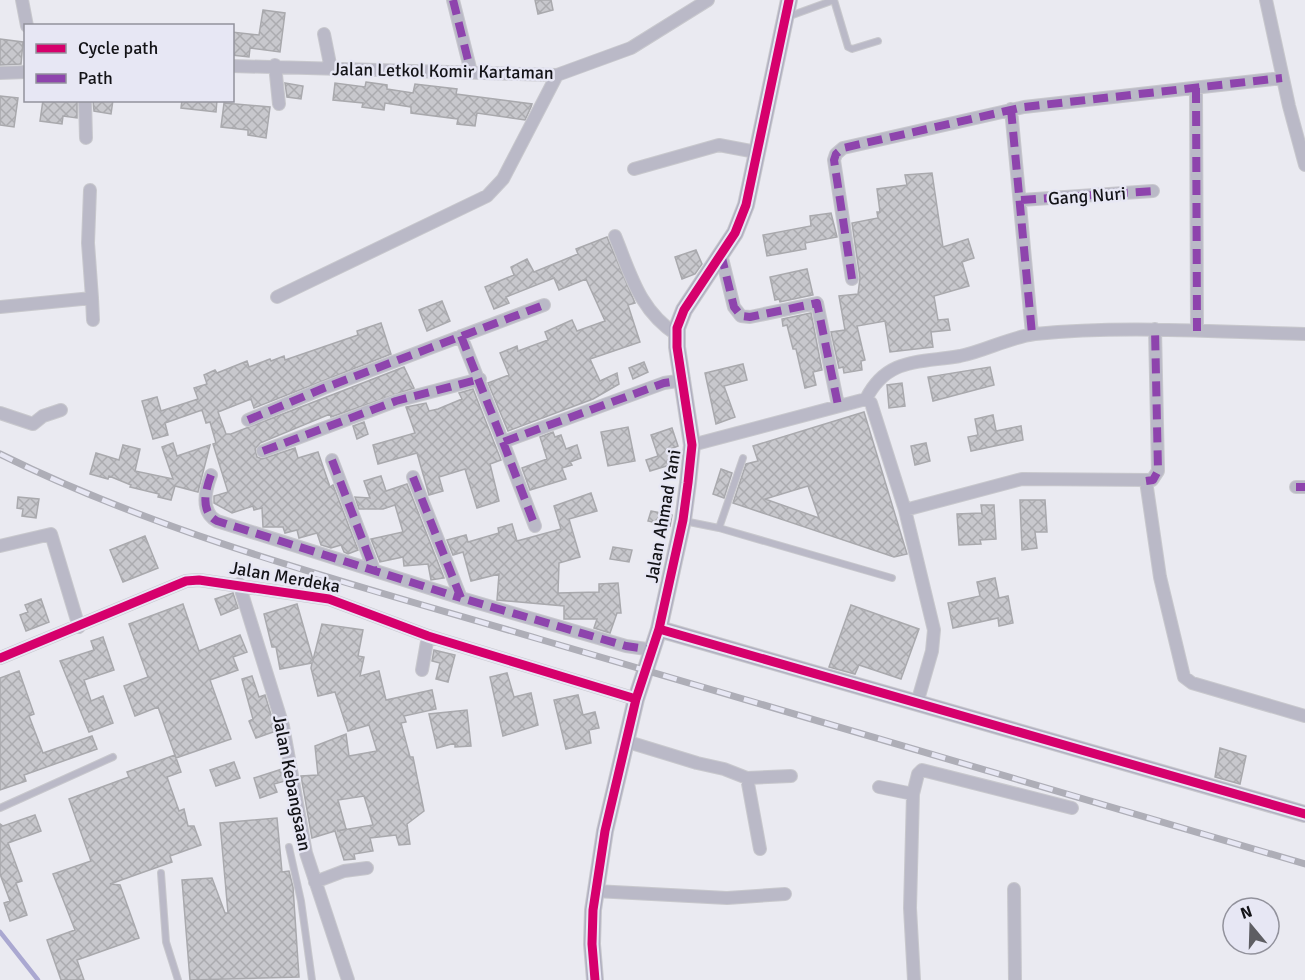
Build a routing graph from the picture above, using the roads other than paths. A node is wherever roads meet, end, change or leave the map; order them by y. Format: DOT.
graph roads {
  1 [pos="22,0"];
  2 [pos="453,0"];
  3 [pos="708,0"];
  4 [pos="789,0"];
  5 [pos="834,0"];
  6 [pos="1266,0"];
  7 [pos="787,18"];
  8 [pos="27,24"];
  9 [pos="324,34"];
  10 [pos="878,41"];
  11 [pos="275,65"];
  12 [pos="234,66"];
  13 [pos="332,69"];
  14 [pos="24,72"];
  15 [pos="471,72"];
  16 [pos="0,73"];
  17 [pos="557,75"];
  18 [pos="1282,78"];
  19 [pos="1196,88"];
  20 [pos="85,102"];
  21 [pos="279,104"];
  22 [pos="1011,109"];
  23 [pos="86,138"];
  24 [pos="756,152"];
  25 [pos="1305,165"];
  26 [pos="634,169"];
  27 [pos="90,190"];
  28 [pos="1153,191"];
  29 [pos="1021,200"];
  30 [pos="615,236"];
  31 [pos="721,254"];
  32 [pos="852,279"];
  33 [pos="277,297"];
  34 [pos="92,298"];
  35 [pos="544,305"];
  36 [pos="0,307"];
  37 [pos="93,320"];
  38 [pos="1155,329"];
  39 [pos="1197,331"];
  40 [pos="677,334"];
  41 [pos="1032,334"];
  42 [pos="1305,334"];
  43 [pos="461,336"];
  44 [pos="480,380"];
  45 [pos="684,380"];
  46 [pos="866,399"];
  47 [pos="838,405"];
  48 [pos="61,410"];
  49 [pos="0,412"];
  50 [pos="248,420"];
  51 [pos="503,442"];
  52 [pos="692,445"];
  53 [pos="263,452"];
  54 [pos="743,458"];
  55 [pos="332,460"];
  56 [pos="211,475"];
  57 [pos="413,477"];
  58 [pos="1146,481"];
  59 [pos="905,510"];
  60 [pos="682,520"];
  61 [pos="535,526"];
  62 [pos="720,528"];
  63 [pos="0,546"];
  64 [pos="374,570"];
  65 [pos="892,578"];
  66 [pos="238,584"];
  67 [pos="461,598"];
  68 [pos="79,627"];
  69 [pos="659,629"];
  70 [pos="428,636"];
  71 [pos="653,650"];
  72 [pos="0,658"];
  73 [pos="422,670"];
  74 [pos="639,692"];
  75 [pos="917,704"];
  76 [pos="1305,716"];
  77 [pos="625,741"];
  78 [pos="113,757"];
  79 [pos="791,776"];
  80 [pos="747,778"];
  81 [pos="879,787"];
  82 [pos="913,794"];
  83 [pos="0,808"];
  84 [pos="1072,808"];
  85 [pos="1305,814"];
  86 [pos="289,847"];
  87 [pos="760,849"];
  88 [pos="367,868"];
  89 [pos="161,873"];
  90 [pos="315,882"];
  91 [pos="1014,888"];
  92 [pos="595,891"];
  93 [pos="785,894"];
  94 [pos="178,980"];
  95 [pos="312,980"];
  96 [pos="348,980"];
  97 [pos="595,980"];
  98 [pos="914,980"];
  99 [pos="1015,980"];
  1 -- 8 [label="street"];
  2 -- 15 [label="street"];
  3 -- 17 [label="street, Jalan Letkol Komir Kartaman"];
  4 -- 7 [label="street, Jalan Ahmad Yani"];
  5 -- 7 [label="lane"];
  5 -- 10 [label="lane"];
  6 -- 18 [label="street"];
  7 -- 24 [label="street, Jalan Ahmad Yani"];
  9 -- 13 [label="street"];
  11 -- 12 [label="street, Jalan Letkol Komir Kartaman"];
  11 -- 13 [label="street, Jalan Letkol Komir Kartaman"];
  11 -- 21 [label="street"];
  13 -- 15 [label="street, Jalan Letkol Komir Kartaman"];
  14 -- 16 [label="street"];
  15 -- 17 [label="street, Jalan Letkol Komir Kartaman"];
  17 -- 33 [label="street"];
  18 -- 19 [label="street"];
  18 -- 25 [label="street"];
  19 -- 22 [label="street"];
  19 -- 39 [label="street"];
  20 -- 23 [label="street"];
  22 -- 29 [label="street"];
  22 -- 32 [label="street"];
  24 -- 26 [label="street"];
  24 -- 31 [label="street, Jalan Ahmad Yani"];
  27 -- 34 [label="street"];
  28 -- 29 [label="street, Gang Nuri"];
  29 -- 41 [label="street"];
  30 -- 40 [label="street"];
  31 -- 40 [label="street, Jalan Ahmad Yani"];
  31 -- 47 [label="street"];
  34 -- 36 [label="street"];
  34 -- 37 [label="street"];
  35 -- 43 [label="street"];
  38 -- 39 [label="street"];
  38 -- 41 [label="street"];
  38 -- 58 [label="street"];
  39 -- 42 [label="street"];
  40 -- 45 [label="street, Jalan Ahmad Yani"];
  41 -- 46 [label="street"];
  43 -- 44 [label="street"];
  43 -- 50 [label="street"];
  44 -- 51 [label="street"];
  44 -- 53 [label="street"];
  45 -- 51 [label="street"];
  45 -- 52 [label="street, Jalan Ahmad Yani"];
  46 -- 47 [label="street"];
  46 -- 59 [label="street"];
  47 -- 52 [label="street"];
  48 -- 49 [label="street"];
  51 -- 61 [label="street"];
  52 -- 60 [label="street, Jalan Ahmad Yani"];
  54 -- 62 [label="lane"];
  55 -- 64 [label="street"];
  56 -- 64 [label="street"];
  57 -- 67 [label="street"];
  58 -- 59 [label="street"];
  58 -- 76 [label="street"];
  59 -- 75 [label="street"];
  60 -- 62 [label="lane"];
  60 -- 69 [label="street, Jalan Ahmad Yani"];
  62 -- 65 [label="lane"];
  63 -- 68 [label="street"];
  64 -- 67 [label="street"];
  66 -- 68 [label="street, Jalan Merdeka"];
  66 -- 70 [label="street, Jalan Merdeka"];
  66 -- 90 [label="street, Jalan Kebangsaan"];
  67 -- 71 [label="street"];
  68 -- 72 [label="street, Jalan Merdeka"];
  69 -- 71 [label="street, Jalan Ahmad Yani"];
  69 -- 75 [label="street"];
  70 -- 73 [label="street"];
  70 -- 74 [label="street, Jalan Merdeka"];
  71 -- 74 [label="street, Jalan Ahmad Yani"];
  74 -- 77 [label="street, Jalan Ahmad Yani"];
  75 -- 85 [label="street"];
  77 -- 80 [label="street"];
  77 -- 92 [label="street, Jalan Ahmad Yani"];
  78 -- 83 [label="lane"];
  79 -- 80 [label="street"];
  80 -- 87 [label="street"];
  81 -- 82 [label="street"];
  82 -- 84 [label="street"];
  82 -- 98 [label="street"];
  86 -- 95 [label="lane"];
  88 -- 90 [label="street"];
  89 -- 94 [label="lane"];
  90 -- 96 [label="street, Jalan Kebangsaan"];
  91 -- 99 [label="street"];
  92 -- 93 [label="street"];
  92 -- 97 [label="street, Jalan Ahmad Yani"];
}
